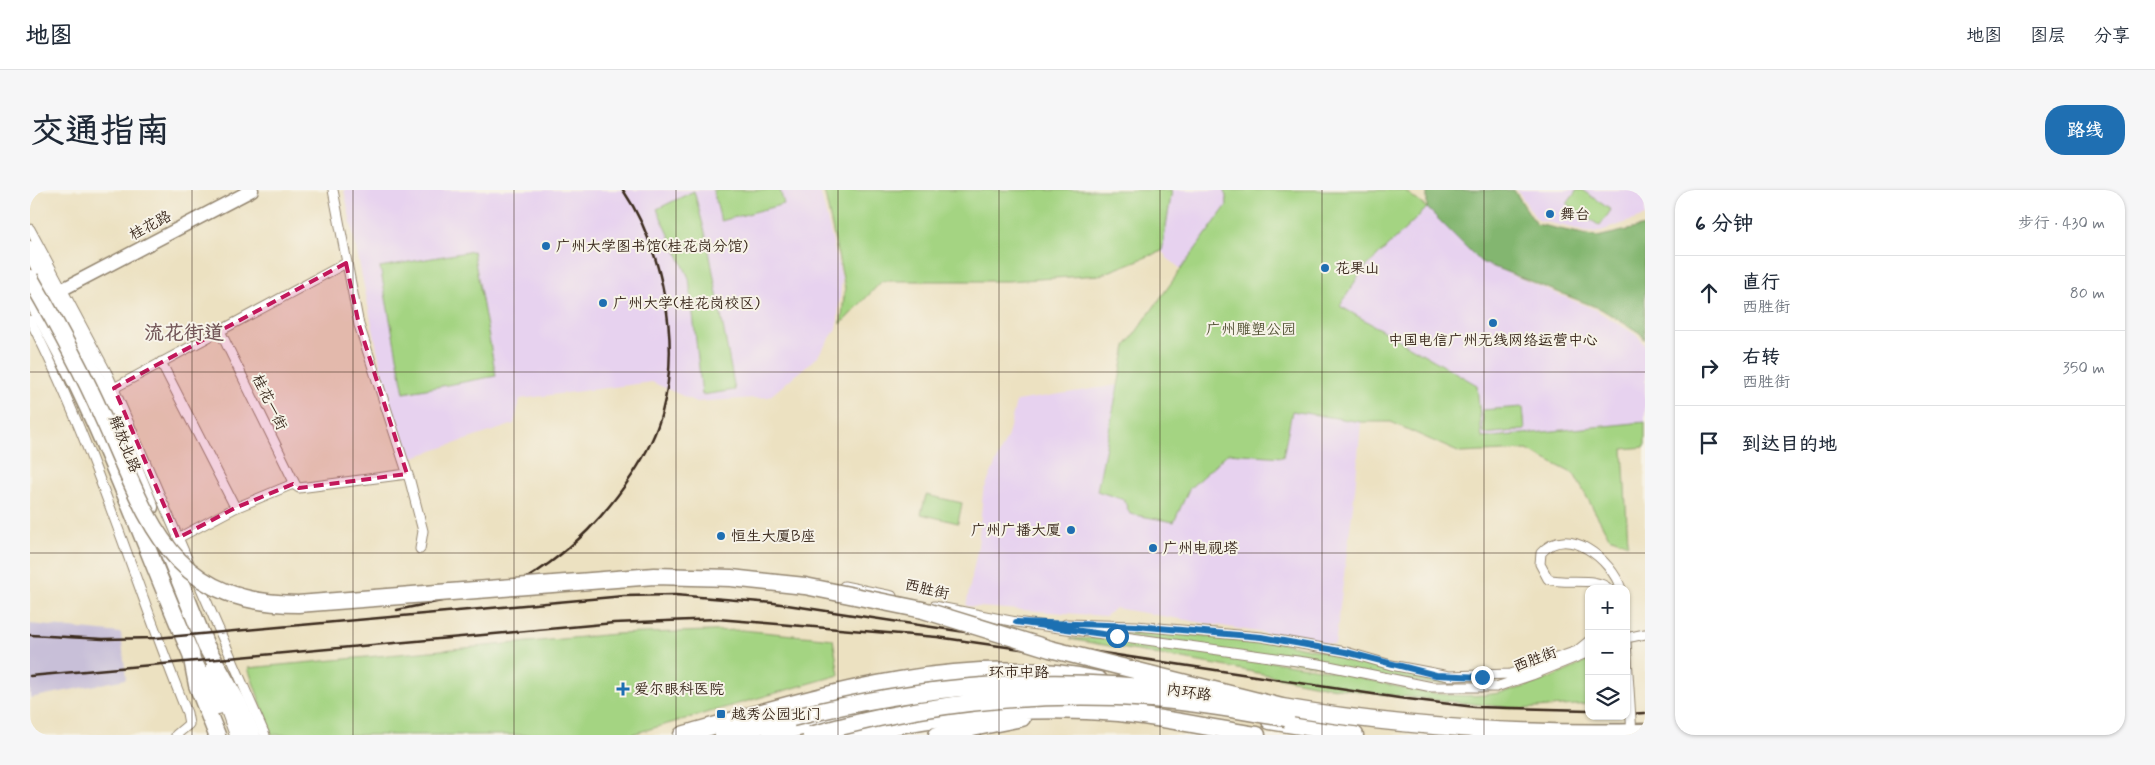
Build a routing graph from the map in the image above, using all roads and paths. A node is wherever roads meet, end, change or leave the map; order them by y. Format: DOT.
graph roads {
  1 [pos="252,190"];
  2 [pos="333,190"];
  3 [pos="30,229"];
  4 [pos="30,249"];
  5 [pos="30,260"];
  6 [pos="346,263"];
  7 [pos="37,279"];
  8 [pos="63,288"];
  9 [pos="30,297"];
  10 [pos="30,320"];
  11 [pos="220,331"];
  12 [pos="161,362"];
  13 [pos="114,388"];
  14 [pos="407,474"];
  15 [pos="296,486"];
  16 [pos="233,503"];
  17 [pos="178,538"];
  18 [pos="420,549"];
  19 [pos="831,583"];
  20 [pos="1604,585"];
  21 [pos="1619,585"];
  22 [pos="1016,622"];
  23 [pos="1630,632"];
  24 [pos="1645,633"];
  25 [pos="1630,637"];
  26 [pos="1585,644"];
  27 [pos="206,646"];
  28 [pos="1585,648"];
  29 [pos="1578,650"];
  30 [pos="191,654"];
  31 [pos="1585,654"];
  32 [pos="1063,672"];
  33 [pos="1628,675"];
  34 [pos="1141,698"];
  35 [pos="1204,703"];
  36 [pos="1286,708"];
  37 [pos="1069,710"];
  38 [pos="792,718"];
  39 [pos="1645,732"];
  40 [pos="176,735"];
  41 [pos="217,735"];
  42 [pos="229,735"];
  43 [pos="237,735"];
  44 [pos="252,735"];
  45 [pos="265,735"];
  46 [pos="682,735"];
  47 [pos="723,735"];
  48 [pos="737,735"];
  49 [pos="771,735"];
  50 [pos="811,735"];
  51 [pos="852,735"];
  52 [pos="899,735"];
  53 [pos="937,735"];
  54 [pos="1257,735"];
  55 [pos="1355,735"];
  56 [pos="1424,735"];
  57 [pos="1528,735"];
  58 [pos="1632,735"];
  1 -- 8 [label="street, 桂花路"];
  2 -- 6 [label="street"];
  3 -- 8 [label="street"];
  4 -- 7 [label="highway, 解放北路"];
  5 -- 7 [label="street"];
  6 -- 11 [label="street"];
  6 -- 14 [label="street"];
  7 -- 27 [label="highway, 解放北路"];
  7 -- 36 [label="highway, bridge"];
  8 -- 13 [label="street"];
  9 -- 30 [label="highway, 解放北路"];
  10 -- 40 [label="street"];
  11 -- 12 [label="street"];
  11 -- 15 [label="street, 桂花一街"];
  12 -- 13 [label="street"];
  12 -- 16 [label="street"];
  13 -- 17 [label="street"];
  14 -- 15 [label="street"];
  14 -- 18 [label="street"];
  15 -- 17 [label="street"];
  17 -- 45 [label="street"];
  19 -- 22 [label="street, 西胜街"];
  20 -- 21 [label="street"];
  22 -- 29 [label="street, 西胜街"];
  22 -- 31 [label="street, 西胜街"];
  23 -- 24 [label="street"];
  24 -- 25 [label="street"];
  26 -- 29 [label="street"];
  27 -- 43 [label="main road, 解放北路"];
  27 -- 44 [label="highway, 解放北路"];
  28 -- 29 [label="street, 西胜街"];
  30 -- 41 [label="highway, 解放北路"];
  30 -- 42 [label="main road, 解放北路"];
  32 -- 34 [label="highway, 环市中路"];
  32 -- 35 [label="highway"];
  32 -- 46 [label="highway, 环市中路"];
  33 -- 58 [label="street, bridge"];
  34 -- 35 [label="highway, 环市中路"];
  34 -- 49 [label="highway"];
  35 -- 55 [label="highway, 环市中路"];
  35 -- 57 [label="highway"];
  36 -- 38 [label="highway, 内环路, bridge"];
  36 -- 39 [label="highway, 内环路, bridge"];
  37 -- 51 [label="highway"];
  37 -- 52 [label="highway"];
  37 -- 53 [label="highway"];
  37 -- 54 [label="highway"];
  38 -- 47 [label="highway"];
  38 -- 48 [label="highway, 内环路"];
  50 -- 56 [label="highway, 内环路, bridge"];
}
